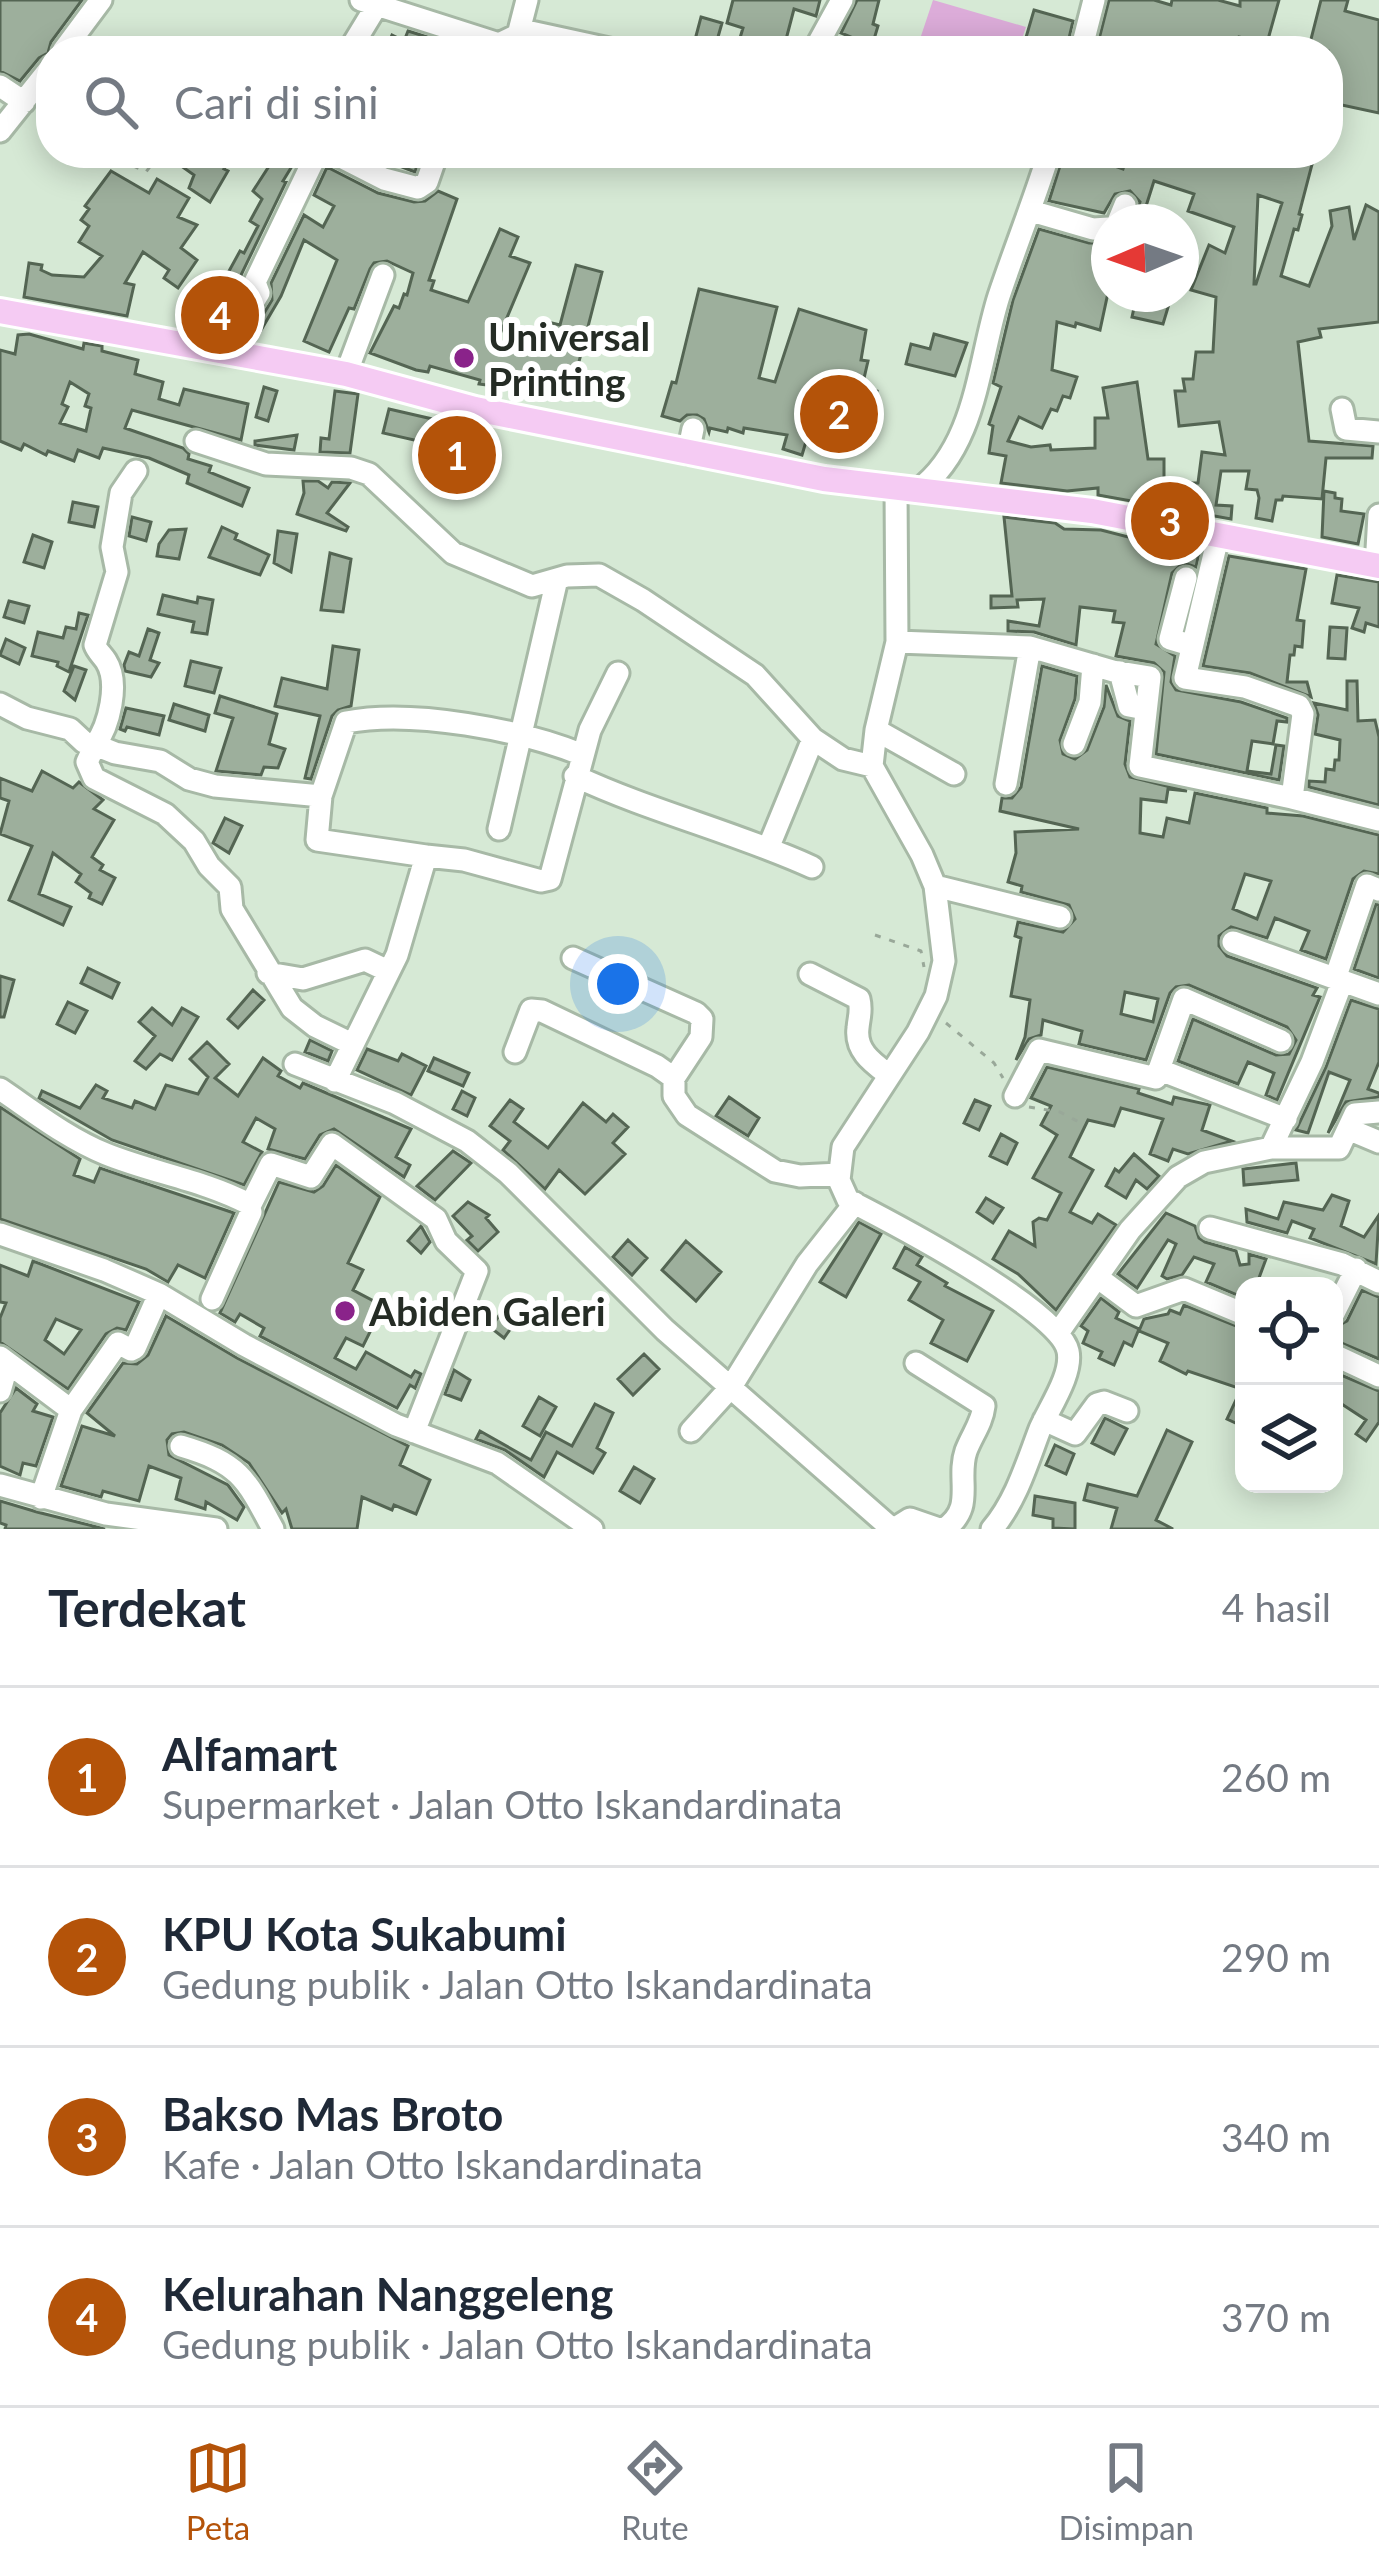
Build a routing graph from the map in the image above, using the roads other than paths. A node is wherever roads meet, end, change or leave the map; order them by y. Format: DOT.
graph roads {
  1 [pos="101,0"];
  2 [pos="527,0"];
  3 [pos="842,0"];
  4 [pos="1094,0"];
  5 [pos="373,2"];
  6 [pos="519,32"];
  7 [pos="74,36"];
  8 [pos="356,36"];
  9 [pos="452,36"];
  10 [pos="514,36"];
  11 [pos="555,36"];
  12 [pos="822,36"];
  13 [pos="1085,36"];
  14 [pos="0,86"];
  15 [pos="36,86"];
  16 [pos="24,102"];
  17 [pos="0,130"];
  18 [pos="310,168"];
  19 [pos="364,168"];
  20 [pos="431,168"];
  21 [pos="1043,168"];
  22 [pos="1031,211"];
  23 [pos="1091,228"];
  24 [pos="383,274"];
  25 [pos="0,310"];
  26 [pos="230,352"];
  27 [pos="346,374"];
  28 [pos="1342,409"];
  29 [pos="1379,432"];
  30 [pos="196,441"];
  31 [pos="136,471"];
  32 [pos="906,490"];
  33 [pos="1379,515"];
  34 [pos="1218,538"];
  35 [pos="1377,566"];
  36 [pos="1186,578"];
  37 [pos="557,579"];
  38 [pos="897,642"];
  39 [pos="1190,645"];
  40 [pos="1030,647"];
  41 [pos="1094,665"];
  42 [pos="618,673"];
  43 [pos="0,704"];
  44 [pos="876,730"];
  45 [pos="524,734"];
  46 [pos="813,739"];
  47 [pos="1074,744"];
  48 [pos="95,745"];
  49 [pos="579,766"];
  50 [pos="872,766"];
  51 [pos="954,775"];
  52 [pos="1006,784"];
  53 [pos="321,796"];
  54 [pos="1292,797"];
  55 [pos="1379,820"];
  56 [pos="500,829"];
  57 [pos="769,846"];
  58 [pos="426,856"];
  59 [pos="812,867"];
  60 [pos="934,886"];
  61 [pos="1379,890"];
  62 [pos="1060,917"];
  63 [pos="1233,941"];
  64 [pos="573,958"];
  65 [pos="388,970"];
  66 [pos="268,973"];
  67 [pos="810,974"];
  68 [pos="1339,980"];
  69 [pos="1379,994"];
  70 [pos="1281,1041"];
  71 [pos="352,1044"];
  72 [pos="515,1052"];
  73 [pos="295,1064"];
  74 [pos="1160,1070"];
  75 [pos="890,1075"];
  76 [pos="674,1078"];
  77 [pos="335,1081"];
  78 [pos="0,1089"];
  79 [pos="1015,1096"];
  80 [pos="1379,1112"];
  81 [pos="1286,1119"];
  82 [pos="1348,1129"];
  83 [pos="1379,1142"];
  84 [pos="1271,1148"];
  85 [pos="839,1174"];
  86 [pos="855,1203"];
  87 [pos="250,1206"];
  88 [pos="1210,1228"];
  89 [pos="0,1234"];
  90 [pos="1356,1269"];
  91 [pos="1097,1277"];
  92 [pos="1379,1282"];
  93 [pos="159,1294"];
  94 [pos="1343,1295"];
  95 [pos="212,1299"];
  96 [pos="1235,1310"];
  97 [pos="1058,1333"];
  98 [pos="1343,1359"];
  99 [pos="4,1360"];
  100 [pos="916,1363"];
  101 [pos="1379,1376"];
  102 [pos="731,1387"];
  103 [pos="0,1391"];
  104 [pos="71,1410"];
  105 [pos="1127,1411"];
  106 [pos="1044,1420"];
  107 [pos="414,1432"];
  108 [pos="691,1432"];
  109 [pos="182,1446"];
  110 [pos="0,1485"];
  111 [pos="40,1498"];
  112 [pos="936,1528"];
  113 [pos="216,1529"];
  114 [pos="273,1529"];
  115 [pos="592,1529"];
  116 [pos="893,1529"];
  117 [pos="992,1529"];
  1 -- 7 [label="street"];
  2 -- 6 [label="street"];
  3 -- 12 [label="street"];
  4 -- 13 [label="street"];
  5 -- 8 [label="street"];
  5 -- 9 [label="street"];
  6 -- 10 [label="street"];
  6 -- 11 [label="street"];
  14 -- 16 [label="street"];
  15 -- 16 [label="street"];
  16 -- 17 [label="street"];
  18 -- 26 [label="street"];
  19 -- 20 [label="street"];
  21 -- 22 [label="street"];
  22 -- 23 [label="street"];
  22 -- 32 [label="street"];
  24 -- 27 [label="street"];
  25 -- 26 [label="main road"];
  26 -- 27 [label="main road"];
  27 -- 32 [label="main road"];
  28 -- 29 [label="street"];
  30 -- 37 [label="street"];
  31 -- 48 [label="street"];
  32 -- 34 [label="main road"];
  32 -- 38 [label="street"];
  33 -- 35 [label="street"];
  34 -- 35 [label="main road"];
  34 -- 39 [label="street"];
  36 -- 39 [label="street"];
  37 -- 45 [label="street"];
  37 -- 46 [label="street"];
  38 -- 40 [label="street"];
  38 -- 44 [label="street"];
  39 -- 54 [label="street"];
  40 -- 41 [label="street"];
  40 -- 52 [label="street"];
  41 -- 47 [label="street"];
  41 -- 54 [label="street"];
  42 -- 49 [label="street"];
  43 -- 48 [label="street"];
  44 -- 50 [label="street"];
  44 -- 51 [label="street"];
  45 -- 49 [label="street"];
  45 -- 53 [label="street"];
  45 -- 56 [label="street"];
  46 -- 50 [label="street"];
  46 -- 57 [label="street"];
  48 -- 53 [label="street"];
  48 -- 66 [label="street"];
  49 -- 57 [label="street"];
  49 -- 58 [label="street"];
  50 -- 60 [label="street"];
  53 -- 58 [label="street"];
  54 -- 55 [label="street"];
  57 -- 59 [label="street"];
  58 -- 65 [label="street"];
  60 -- 62 [label="street"];
  60 -- 75 [label="street"];
  61 -- 68 [label="street"];
  63 -- 68 [label="street"];
  64 -- 76 [label="street"];
  65 -- 66 [label="street"];
  65 -- 71 [label="street"];
  66 -- 71 [label="street"];
  67 -- 75 [label="street"];
  68 -- 69 [label="street"];
  68 -- 81 [label="street"];
  70 -- 74 [label="street"];
  71 -- 77 [label="street"];
  72 -- 76 [label="street"];
  73 -- 77 [label="street"];
  74 -- 79 [label="street"];
  74 -- 81 [label="street"];
  75 -- 85 [label="street"];
  76 -- 85 [label="street"];
  77 -- 102 [label="street"];
  78 -- 87 [label="street"];
  80 -- 82 [label="street"];
  81 -- 84 [label="street"];
  82 -- 83 [label="street"];
  82 -- 84 [label="street"];
  84 -- 91 [label="street"];
  85 -- 86 [label="street"];
  86 -- 97 [label="street"];
  86 -- 102 [label="street"];
  87 -- 95 [label="street"];
  87 -- 107 [label="street"];
  88 -- 90 [label="street"];
  89 -- 93 [label="street"];
  90 -- 92 [label="street"];
  90 -- 94 [label="street"];
  91 -- 96 [label="street"];
  91 -- 97 [label="street"];
  93 -- 104 [label="street"];
  93 -- 107 [label="street"];
  97 -- 106 [label="street"];
  98 -- 101 [label="street"];
  99 -- 103 [label="street"];
  99 -- 104 [label="street"];
  100 -- 112 [label="street"];
  102 -- 108 [label="street"];
  102 -- 116 [label="street"];
  104 -- 111 [label="street"];
  105 -- 106 [label="street"];
  106 -- 117 [label="street"];
  107 -- 115 [label="street"];
  109 -- 114 [label="street"];
  110 -- 111 [label="street"];
  111 -- 113 [label="street"];
  112 -- 116 [label="street"];
}
